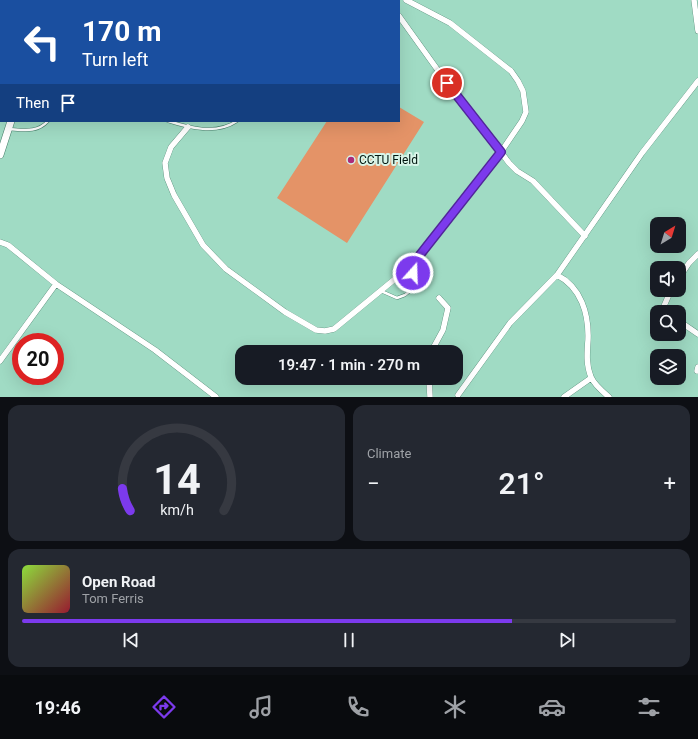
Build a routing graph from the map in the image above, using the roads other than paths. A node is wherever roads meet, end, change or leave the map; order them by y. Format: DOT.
graph roads {
  1 [pos="406,0"];
  2 [pos="694,0"];
  3 [pos="400,17"];
  4 [pos="698,31"];
  5 [pos="698,81"];
  6 [pos="47,122"];
  7 [pos="171,122"];
  8 [pos="234,122"];
  9 [pos="9,125"];
  10 [pos="188,127"];
  11 [pos="501,152"];
  12 [pos="0,155"];
  13 [pos="585,236"];
  14 [pos="0,242"];
  15 [pos="698,254"];
  16 [pos="412,265"];
  17 [pos="686,269"];
  18 [pos="557,275"];
  19 [pos="56,284"];
  20 [pos="381,291"];
  21 [pos="439,298"];
  22 [pos="686,326"];
  23 [pos="698,334"];
  24 [pos="436,345"];
  25 [pos="0,361"];
  26 [pos="591,378"];
  27 [pos="429,385"];
  28 [pos="459,396"];
  29 [pos="216,397"];
  30 [pos="430,397"];
  31 [pos="564,397"];
  32 [pos="609,397"];
  1 -- 11 [label="street"];
  2 -- 4 [label="street"];
  3 -- 11 [label="street"];
  5 -- 13 [label="street"];
  6 -- 9 [label="lane"];
  7 -- 10 [label="lane"];
  8 -- 10 [label="lane"];
  9 -- 12 [label="street"];
  10 -- 20 [label="street"];
  11 -- 13 [label="street"];
  11 -- 16 [label="street"];
  13 -- 18 [label="street"];
  14 -- 19 [label="street"];
  15 -- 17 [label="street"];
  16 -- 20 [label="street"];
  16 -- 20 [label="lane"];
  18 -- 26 [label="street"];
  18 -- 28 [label="street"];
  19 -- 25 [label="street"];
  19 -- 29 [label="street"];
  21 -- 24 [label="street"];
  22 -- 23 [label="street"];
  26 -- 31 [label="street"];
  26 -- 32 [label="street"];
  27 -- 30 [label="street"];
}
